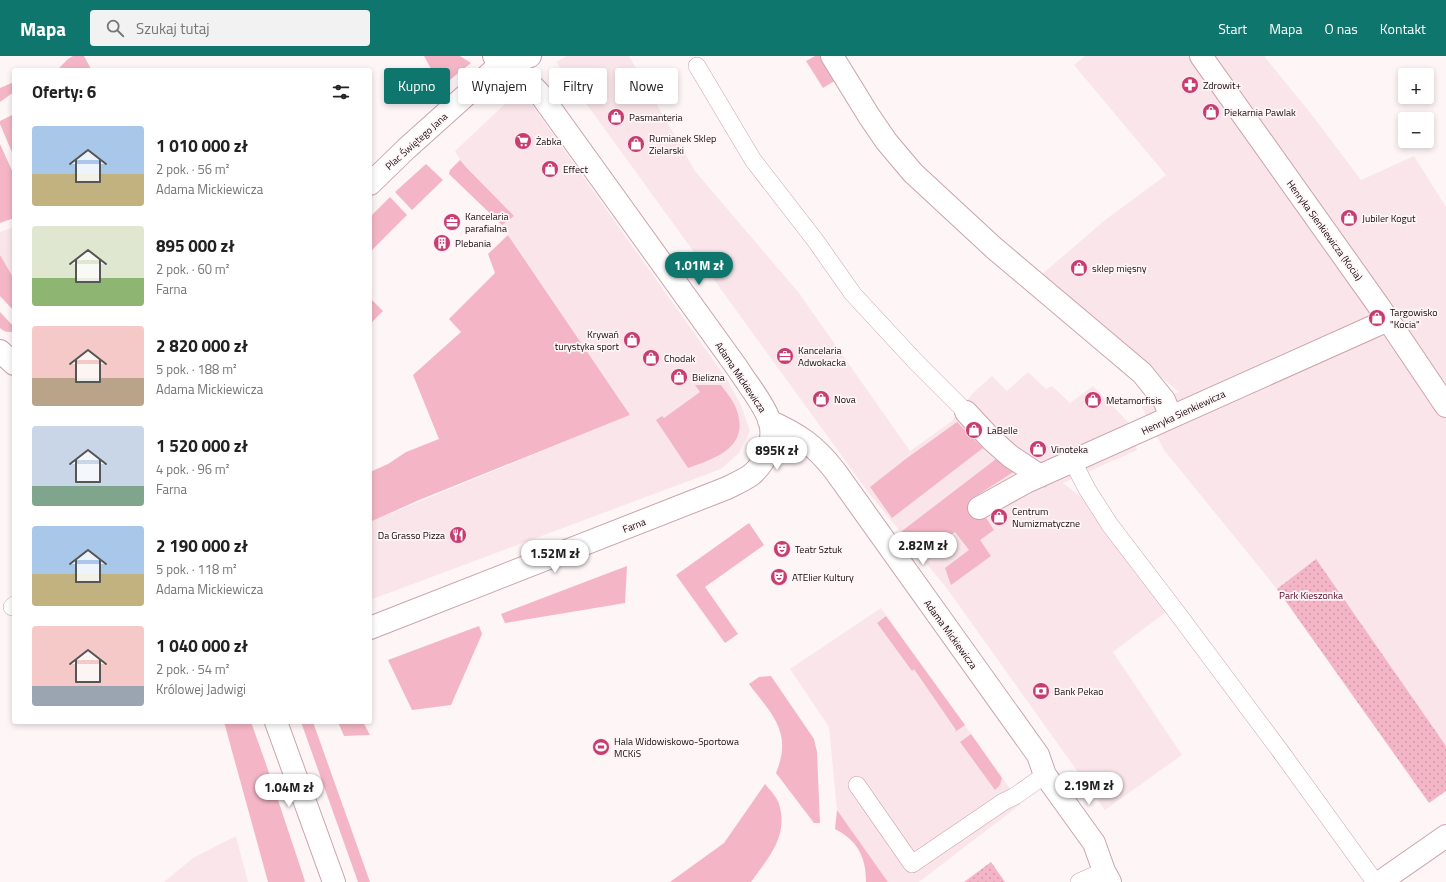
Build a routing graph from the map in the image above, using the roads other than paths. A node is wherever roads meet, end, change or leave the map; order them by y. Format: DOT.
graph roads {
  1 [pos="530,56"];
  2 [pos="832,56"];
  3 [pos="1201,56"];
  4 [pos="500,60"];
  5 [pos="697,66"];
  6 [pos="372,182"];
  7 [pos="1388,320"];
  8 [pos="0,351"];
  9 [pos="12,362"];
  10 [pos="1446,406"];
  11 [pos="966,412"];
  12 [pos="1171,417"];
  13 [pos="769,421"];
  14 [pos="1073,462"];
  15 [pos="1040,476"];
  16 [pos="979,508"];
  17 [pos="372,627"];
  18 [pos="277,724"];
  19 [pos="1045,775"];
  20 [pos="857,785"];
  21 [pos="1446,836"];
  22 [pos="1107,876"];
  23 [pos="334,882"];
  24 [pos="1079,882"];
  25 [pos="1375,882"];
  26 [pos="1380,882"];
  1 -- 4 [label="street, Plac Świętego Jana"];
  2 -- 12 [label="street"];
  3 -- 7 [label="street, Henryka Sienkiewicza (Kocia)"];
  4 -- 6 [label="street, Plac Świętego Jana"];
  4 -- 13 [label="street, Adama Mickiewicza"];
  5 -- 11 [label="lane"];
  7 -- 10 [label="street, Henryka Sienkiewicza (Kocia)"];
  7 -- 12 [label="street, Henryka Sienkiewicza"];
  8 -- 9 [label="street"];
  11 -- 15 [label="street"];
  12 -- 14 [label="street, Henryka Sienkiewicza"];
  13 -- 17 [label="street, Farna"];
  13 -- 19 [label="street, Adama Mickiewicza"];
  14 -- 15 [label="street, Henryka Sienkiewicza"];
  14 -- 25 [label="lane"];
  15 -- 16 [label="street, Henryka Sienkiewicza"];
  18 -- 23 [label="street"];
  19 -- 20 [label="lane"];
  19 -- 22 [label="street, Adama Mickiewicza"];
  21 -- 26 [label="street"];
  22 -- 24 [label="lane"];
}
